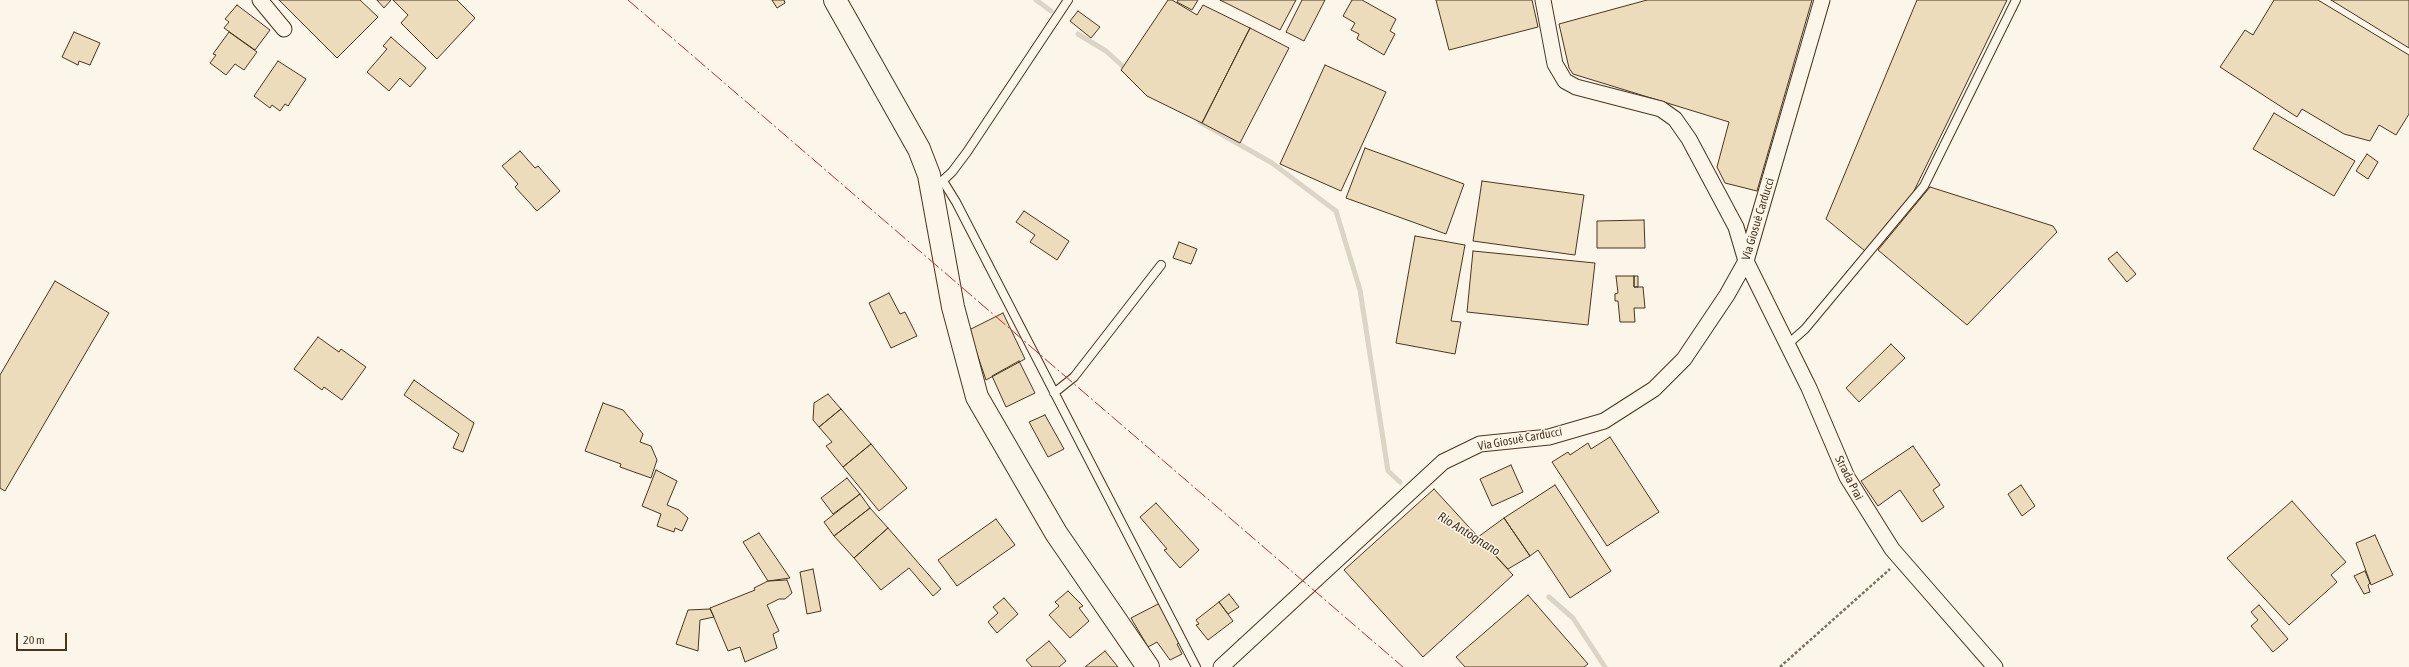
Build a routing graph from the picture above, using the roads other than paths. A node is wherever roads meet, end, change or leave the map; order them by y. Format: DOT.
graph roads {
  1 [pos="260,0"];
  2 [pos="835,0"];
  3 [pos="1068,0"];
  4 [pos="1543,0"];
  5 [pos="1822,0"];
  6 [pos="2016,0"];
  7 [pos="284,29"];
  8 [pos="938,185"];
  9 [pos="1746,261"];
  10 [pos="1161,264"];
  11 [pos="1788,344"];
  12 [pos="1054,393"];
  13 [pos="1148,667"];
  14 [pos="1196,667"];
  15 [pos="1221,667"];
  16 [pos="1995,667"];
  1 -- 7 [label="street"];
  2 -- 8 [label="street"];
  3 -- 8 [label="lane"];
  4 -- 9 [label="street, Strada Prai"];
  5 -- 9 [label="street, Via Giosuè Carducci"];
  6 -- 11 [label="lane"];
  8 -- 12 [label="lane"];
  8 -- 13 [label="street"];
  9 -- 11 [label="street, Strada Prai"];
  9 -- 15 [label="street, Via Giosuè Carducci"];
  10 -- 12 [label="lane"];
  11 -- 16 [label="street, Strada Prai"];
  12 -- 14 [label="lane"];
}
